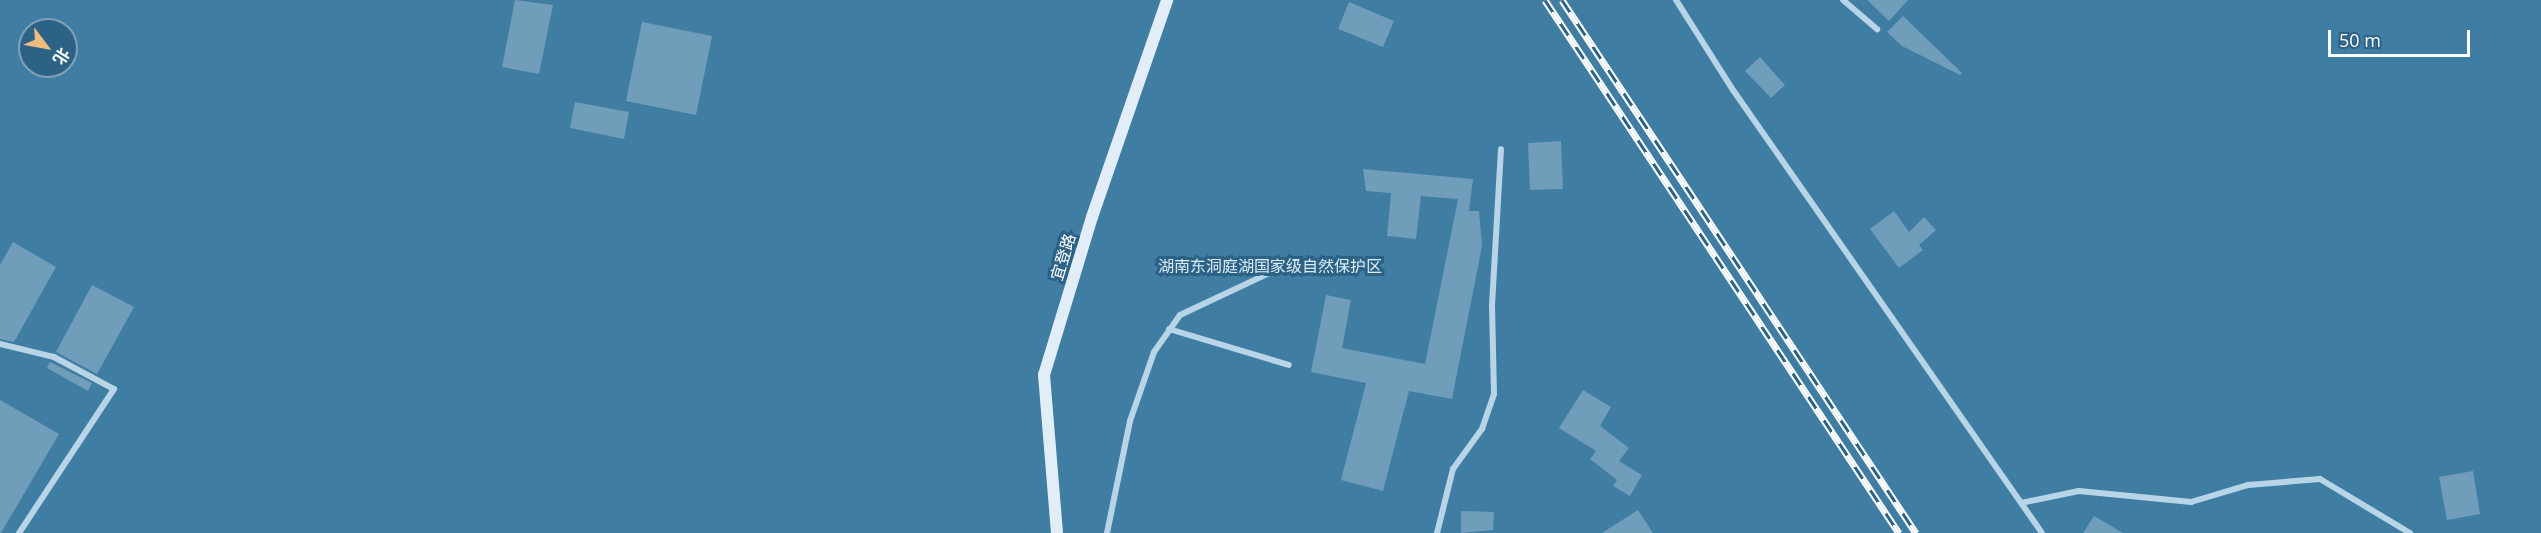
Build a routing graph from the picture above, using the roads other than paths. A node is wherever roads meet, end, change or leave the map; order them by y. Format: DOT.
graph roads {
  1 [pos="1167,0"];
  2 [pos="1676,0"];
  3 [pos="1843,0"];
  4 [pos="1877,29"];
  5 [pos="1501,148"];
  6 [pos="1312,264"];
  7 [pos="1169,329"];
  8 [pos="0,344"];
  9 [pos="1289,365"];
  10 [pos="2021,503"];
  11 [pos="19,533"];
  12 [pos="1057,533"];
  13 [pos="1107,533"];
  14 [pos="1437,533"];
  15 [pos="2042,533"];
  16 [pos="2410,533"];
  1 -- 12 [label="street, 宜登路"];
  2 -- 10 [label="street"];
  3 -- 4 [label="street"];
  5 -- 14 [label="street"];
  6 -- 7 [label="street"];
  7 -- 9 [label="street"];
  7 -- 13 [label="street"];
  8 -- 11 [label="street"];
  10 -- 15 [label="street"];
  10 -- 16 [label="street"];
}
